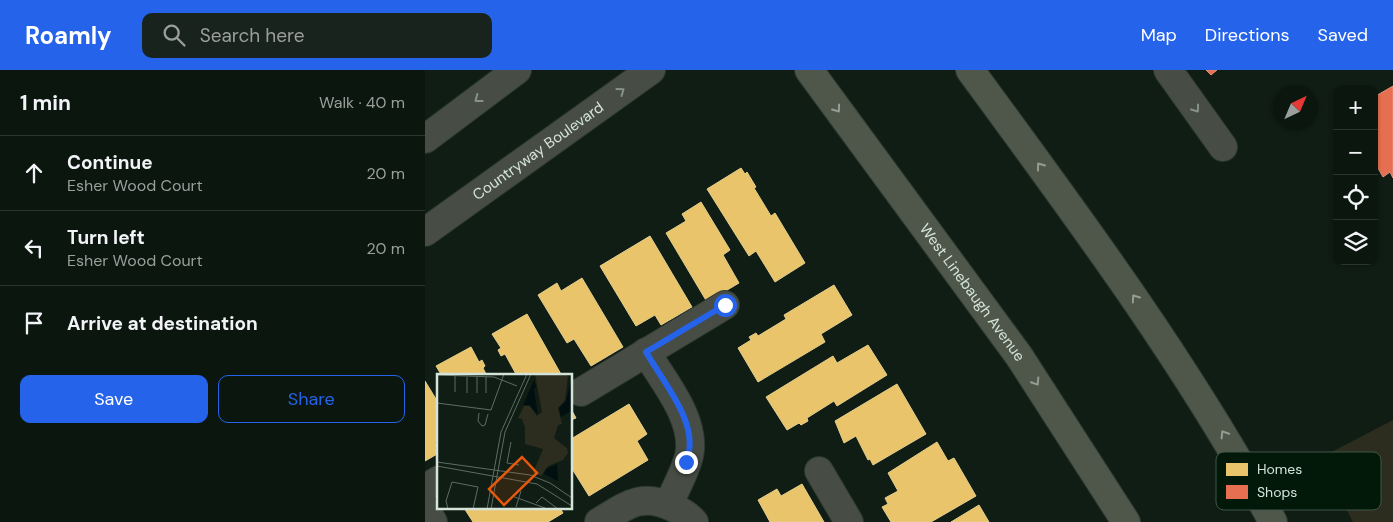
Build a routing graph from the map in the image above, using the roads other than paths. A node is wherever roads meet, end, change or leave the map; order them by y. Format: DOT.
graph roads {
  1 [pos="517,70"];
  2 [pos="651,70"];
  3 [pos="809,70"];
  4 [pos="970,70"];
  5 [pos="1168,70"];
  6 [pos="425,139"];
  7 [pos="1223,147"];
  8 [pos="425,232"];
  9 [pos="725,305"];
  10 [pos="646,352"];
  11 [pos="581,392"];
  12 [pos="1235,452"];
  13 [pos="819,471"];
  14 [pos="437,481"];
  15 [pos="425,488"];
  16 [pos="668,505"];
  17 [pos="425,509"];
  18 [pos="1266,510"];
  19 [pos="433,522"];
  20 [pos="599,522"];
  21 [pos="694,522"];
  22 [pos="849,522"];
  23 [pos="1126,522"];
  24 [pos="1273,522"];
  1 -- 6 [label="street, one-way"];
  8 -- 2 [label="street, Countryway Boulevard, one-way"];
  3 -- 23 [label="main road, West Linebaugh Avenue, one-way"];
  12 -- 4 [label="main road, one-way"];
  5 -- 7 [label="street, one-way"];
  9 -- 10 [label="street"];
  10 -- 11 [label="street"];
  10 -- 16 [label="street"];
  13 -- 22 [label="street"];
  14 -- 15 [label="street"];
  16 -- 20 [label="street"];
  16 -- 21 [label="street"];
  17 -- 19 [label="street"];
  24 -- 18 [label="main road, one-way"];
}
